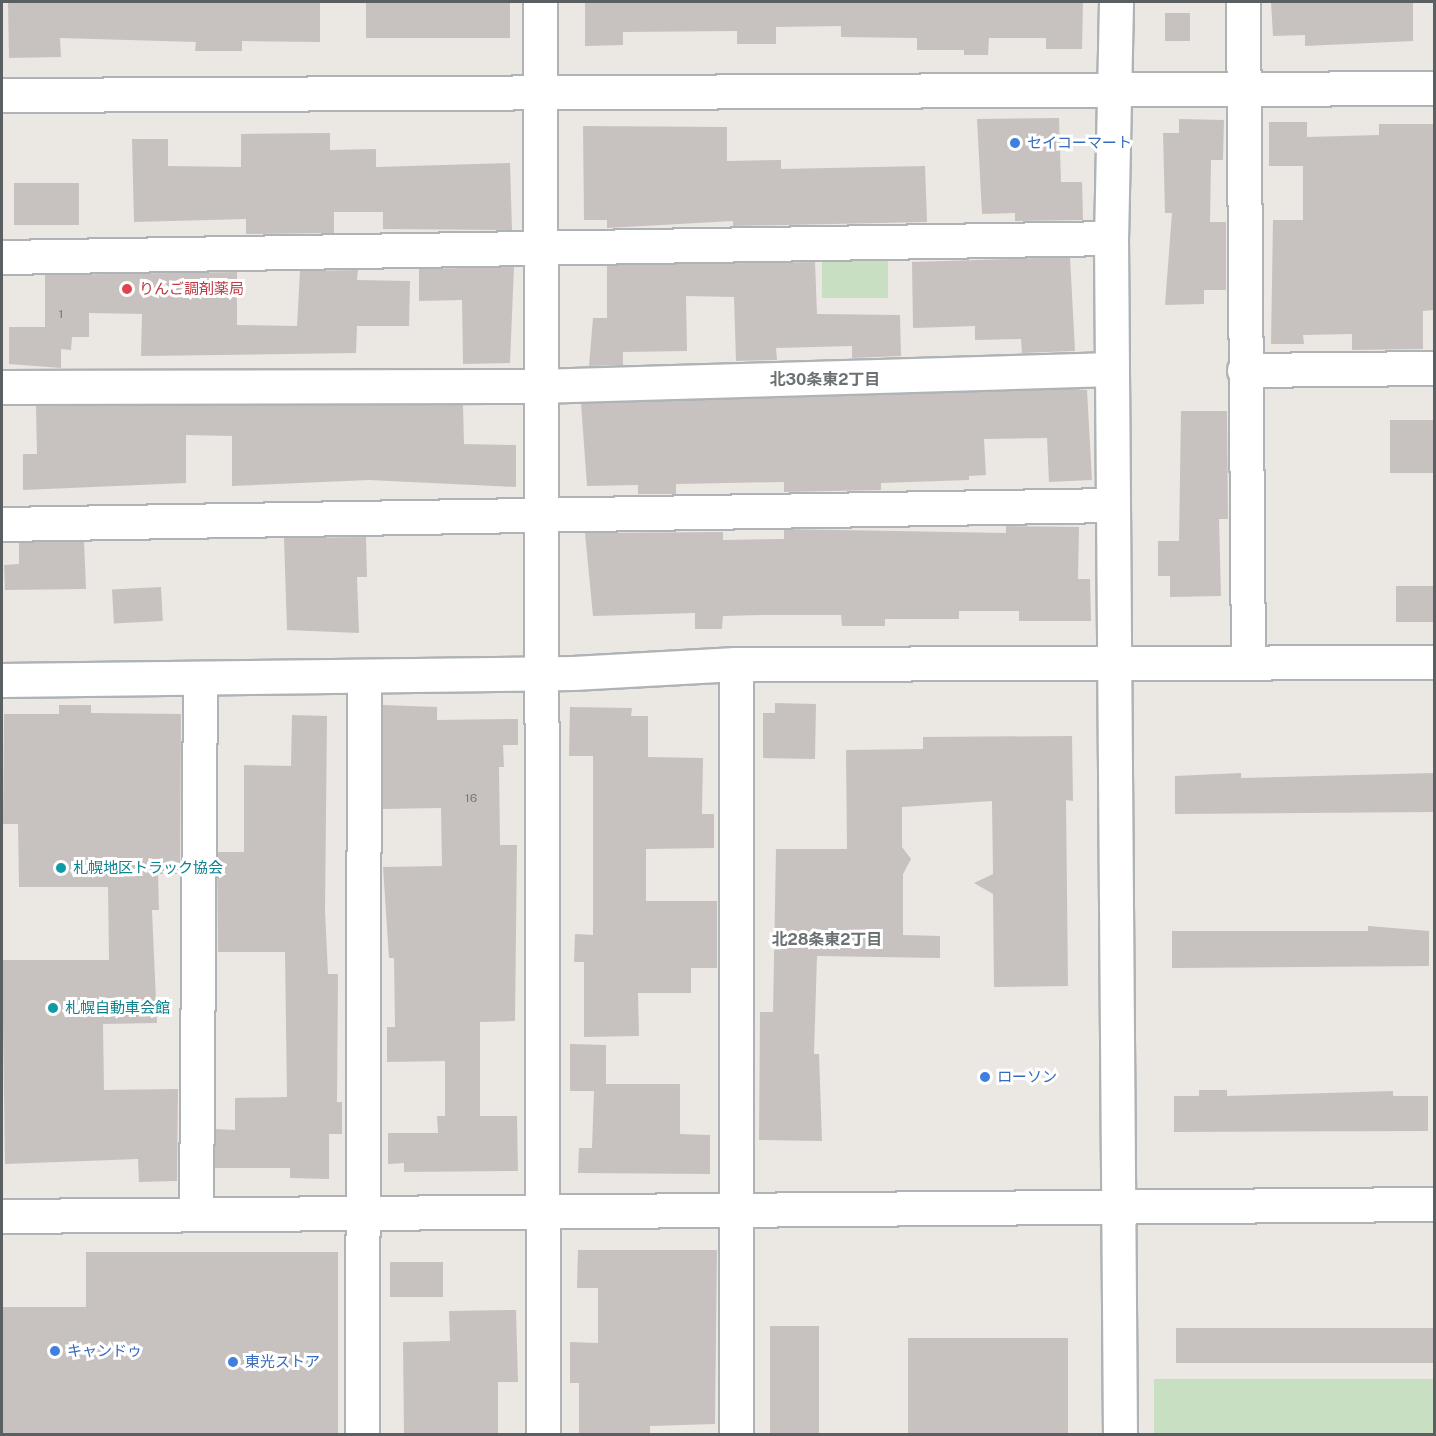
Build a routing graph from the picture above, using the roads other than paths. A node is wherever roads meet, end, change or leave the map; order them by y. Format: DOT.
graph roads {
  1 [pos="540,2"];
  2 [pos="1116,2"];
  3 [pos="1243,2"];
  4 [pos="1434,88"];
  5 [pos="1116,89"];
  6 [pos="1246,89"];
  7 [pos="2,95"];
  8 [pos="539,95"];
  9 [pos="1111,238"];
  10 [pos="540,245"];
  11 [pos="2,256"];
  12 [pos="1434,368"];
  13 [pos="1112,369"];
  14 [pos="1244,370"];
  15 [pos="537,386"];
  16 [pos="2,387"];
  17 [pos="1113,505"];
  18 [pos="537,511"];
  19 [pos="2,524"];
  20 [pos="1434,662"];
  21 [pos="1248,663"];
  22 [pos="736,664"];
  23 [pos="1114,664"];
  24 [pos="541,674"];
  25 [pos="364,676"];
  26 [pos="200,678"];
  27 [pos="2,680"];
  28 [pos="1434,1204"];
  29 [pos="1117,1206"];
  30 [pos="360,1210"];
  31 [pos="734,1210"];
  32 [pos="196,1211"];
  33 [pos="542,1214"];
  34 [pos="2,1216"];
  35 [pos="362,1434"];
  36 [pos="543,1434"];
  37 [pos="736,1434"];
  38 [pos="1120,1434"];
  1 -- 8 [label="street"];
  2 -- 5 [label="street"];
  3 -- 6 [label="street"];
  4 -- 6 [label="street"];
  5 -- 6 [label="street"];
  5 -- 8 [label="street"];
  5 -- 9 [label="street"];
  6 -- 14 [label="street"];
  7 -- 8 [label="street"];
  8 -- 10 [label="street"];
  9 -- 10 [label="street"];
  9 -- 13 [label="street"];
  10 -- 11 [label="street"];
  10 -- 15 [label="street"];
  12 -- 14 [label="street"];
  13 -- 15 [label="street"];
  13 -- 17 [label="street"];
  14 -- 21 [label="street"];
  15 -- 16 [label="street"];
  15 -- 18 [label="street"];
  17 -- 18 [label="street"];
  17 -- 23 [label="street"];
  18 -- 19 [label="street"];
  18 -- 24 [label="street"];
  20 -- 21 [label="street"];
  21 -- 23 [label="street"];
  22 -- 23 [label="street"];
  22 -- 24 [label="street"];
  22 -- 31 [label="street"];
  23 -- 29 [label="street"];
  24 -- 25 [label="street"];
  24 -- 33 [label="street"];
  25 -- 26 [label="street"];
  25 -- 30 [label="street"];
  26 -- 27 [label="street"];
  26 -- 32 [label="street"];
  28 -- 29 [label="street"];
  29 -- 31 [label="street"];
  29 -- 38 [label="street"];
  30 -- 32 [label="street"];
  30 -- 33 [label="street"];
  30 -- 35 [label="street"];
  31 -- 33 [label="street"];
  31 -- 37 [label="street"];
  32 -- 34 [label="street"];
  33 -- 36 [label="street"];
}
